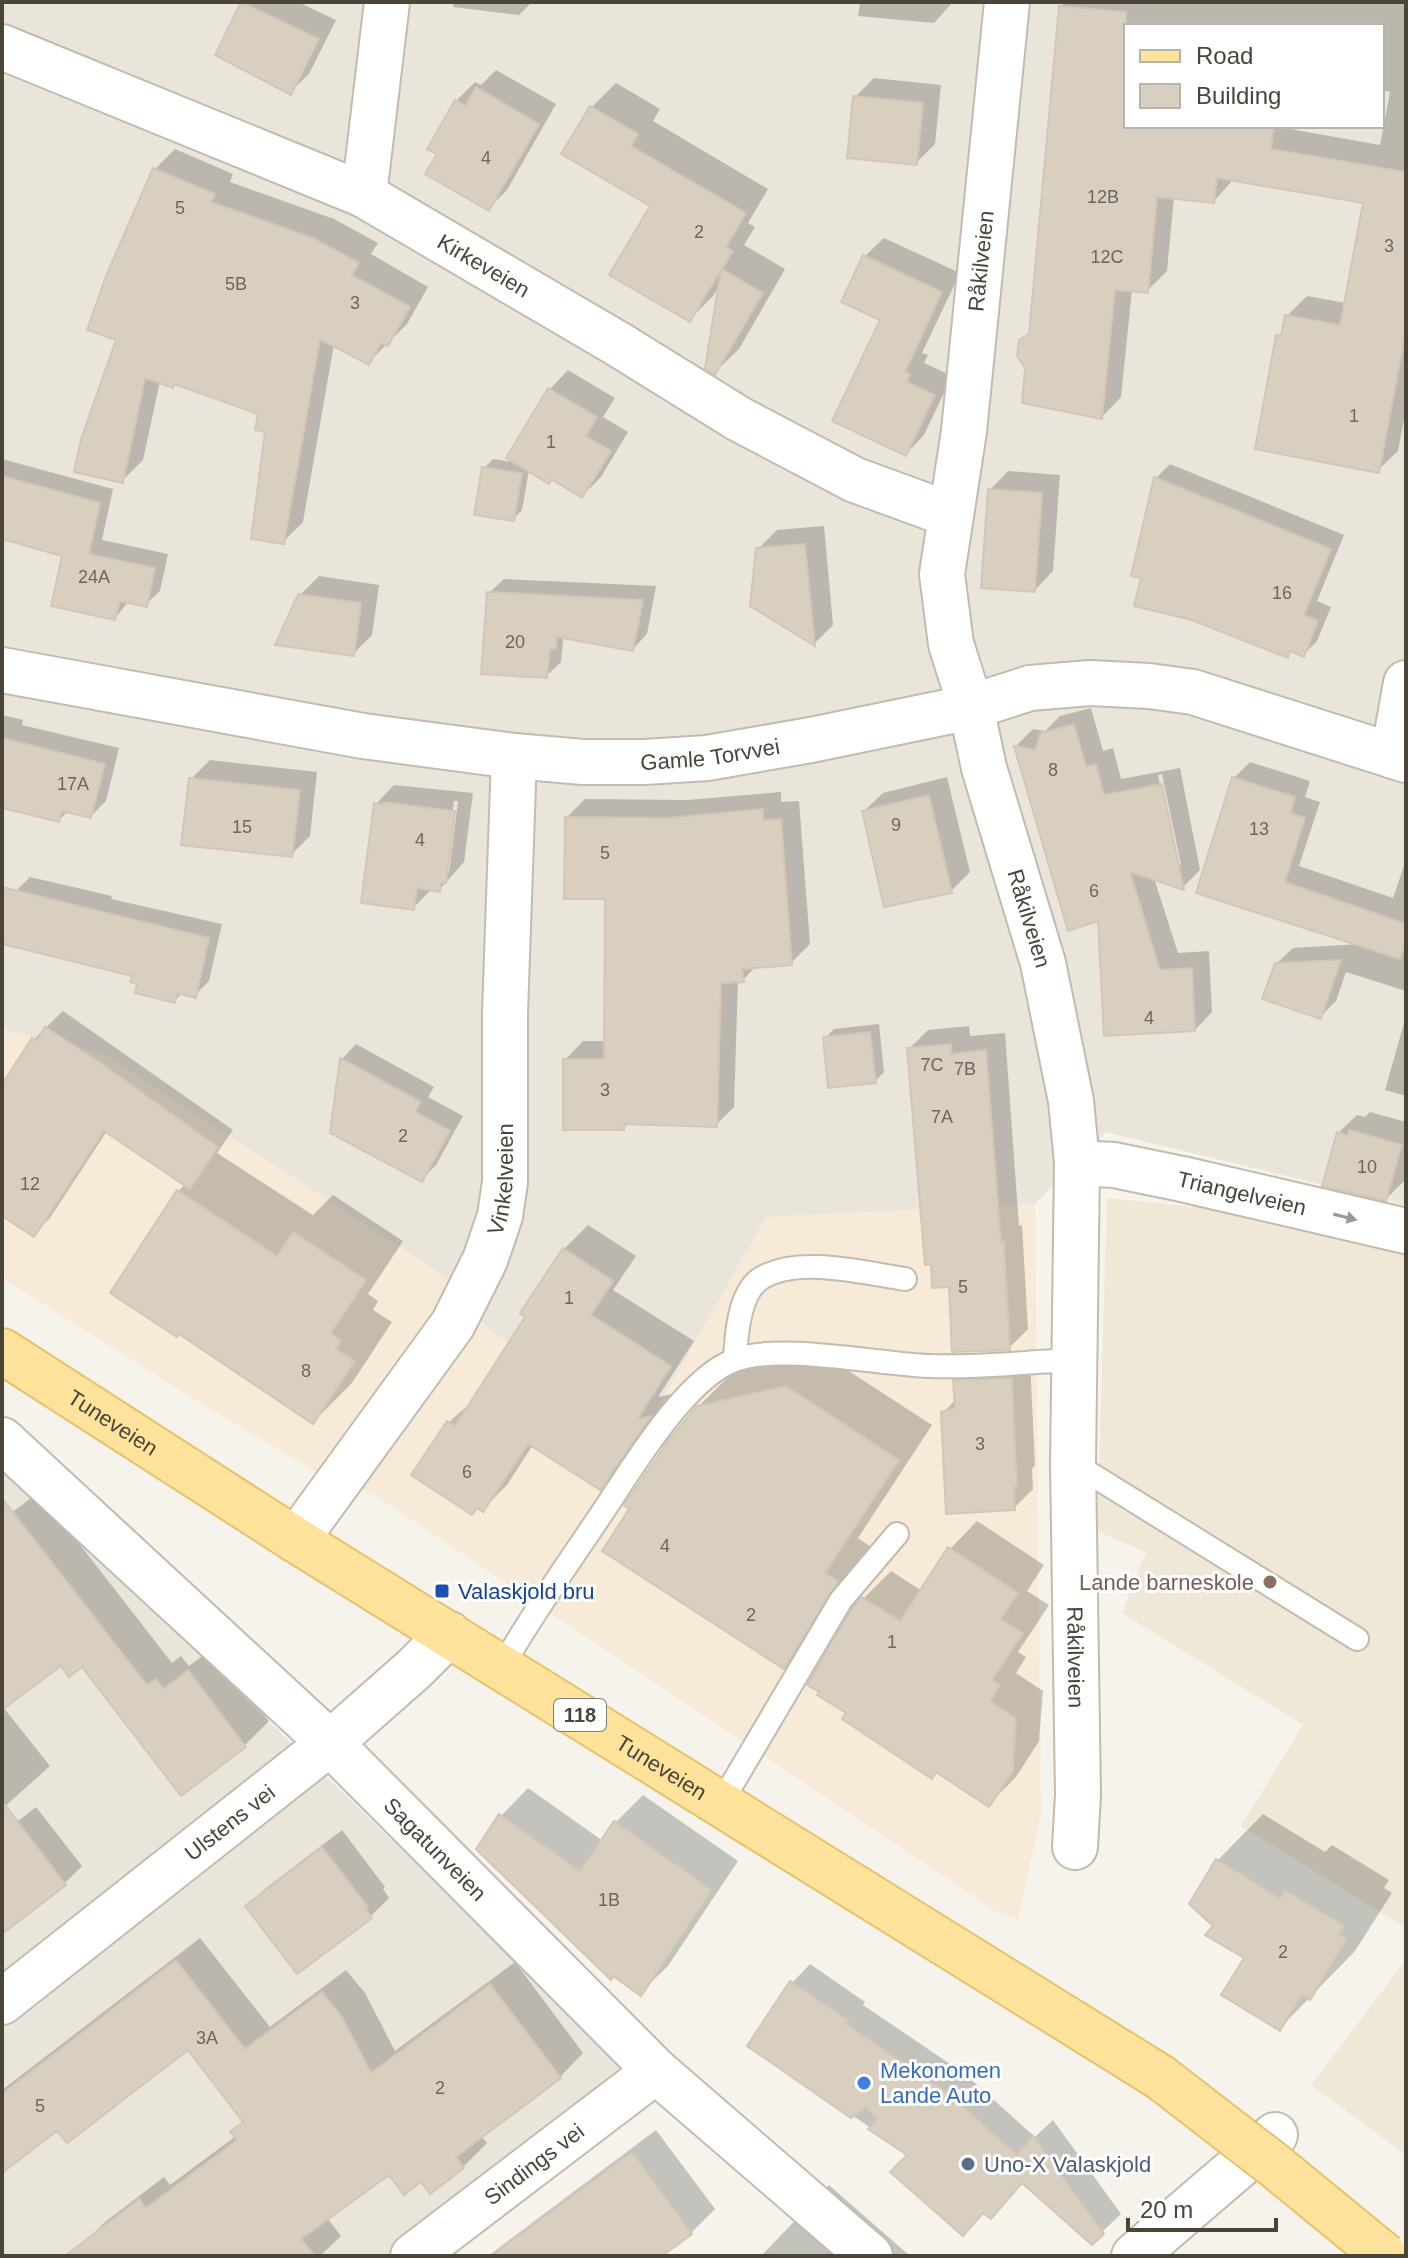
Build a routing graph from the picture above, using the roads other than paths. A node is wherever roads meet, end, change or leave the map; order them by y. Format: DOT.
graph roads {
  1 [pos="387,2"];
  2 [pos="1007,2"];
  3 [pos="2,47"];
  4 [pos="364,195"];
  5 [pos="951,515"];
  6 [pos="2,670"];
  7 [pos="1406,683"];
  8 [pos="971,707"];
  9 [pos="514,756"];
  10 [pos="1399,758"];
  11 [pos="1077,1163"];
  12 [pos="1406,1231"];
  13 [pos="905,1279"];
  14 [pos="2,1351"];
  15 [pos="735,1360"];
  16 [pos="1074,1360"];
  17 [pos="3,1443"];
  18 [pos="1073,1463"];
  19 [pos="897,1534"];
  20 [pos="296,1540"];
  21 [pos="449,1634"];
  22 [pos="1357,1639"];
  23 [pos="502,1667"];
  24 [pos="330,1743"];
  25 [pos="721,1803"];
  26 [pos="1075,1847"];
  27 [pos="2,2002"];
  28 [pos="656,2071"];
  29 [pos="1275,2135"];
  30 [pos="413,2256"];
  31 [pos="870,2256"];
  32 [pos="1134,2256"];
  33 [pos="1385,2256"];
  1 -- 4 [label="street"];
  2 -- 5 [label="street, Råkilveien"];
  3 -- 4 [label="street, Kirkeveien"];
  4 -- 5 [label="street, Kirkeveien"];
  5 -- 8 [label="street, Råkilveien"];
  6 -- 9 [label="street, Gamle Torvvei"];
  7 -- 10 [label="street"];
  8 -- 9 [label="street, Gamle Torvvei"];
  8 -- 10 [label="street, Gamle Torvvei"];
  8 -- 11 [label="street, Råkilveien"];
  9 -- 20 [label="street, Vinkelveien"];
  11 -- 12 [label="street, Triangelveien, one-way"];
  11 -- 16 [label="street, Råkilveien"];
  13 -- 15 [label="lane"];
  14 -- 20 [label="main road, Tuneveien / 118"];
  15 -- 16 [label="lane"];
  15 -- 23 [label="lane"];
  16 -- 18 [label="street, Råkilveien"];
  17 -- 24 [label="street, Sagatunveien"];
  18 -- 22 [label="lane"];
  18 -- 26 [label="street, Råkilveien"];
  19 -- 25 [label="lane"];
  20 -- 21 [label="main road, Tuneveien / 118"];
  21 -- 23 [label="main road, Tuneveien / 118"];
  21 -- 24 [label="street, Ulstens vei"];
  23 -- 25 [label="main road, Tuneveien / 118"];
  24 -- 27 [label="street, Ulstens vei"];
  24 -- 28 [label="street, Sagatunveien"];
  25 -- 33 [label="main road, Tuneveien / 118, bridge"];
  28 -- 30 [label="street, Sindings vei"];
  28 -- 31 [label="street, Sagatunveien"];
  29 -- 32 [label="street"];
}
